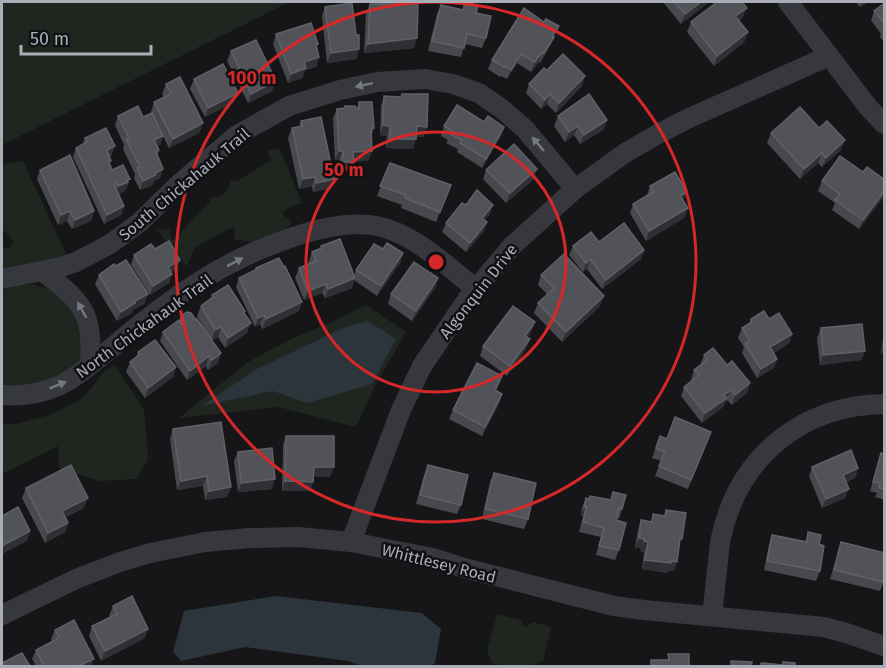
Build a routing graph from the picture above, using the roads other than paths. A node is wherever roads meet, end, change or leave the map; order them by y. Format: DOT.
graph roads {
  1 [pos="788,2"];
  2 [pos="829,56"];
  3 [pos="885,124"];
  4 [pos="575,189"];
  5 [pos="42,271"];
  6 [pos="2,279"];
  7 [pos="476,289"];
  8 [pos="90,365"];
  9 [pos="2,396"];
  10 [pos="885,404"];
  11 [pos="351,542"];
  12 [pos="2,615"];
  13 [pos="712,616"];
  14 [pos="885,646"];
  1 -- 2 [label="street"];
  2 -- 3 [label="street"];
  2 -- 4 [label="street, Algonquin Drive"];
  4 -- 5 [label="street, South Chickahauk Trail, one-way"];
  4 -- 7 [label="street, Algonquin Drive"];
  5 -- 6 [label="street, South Chickahauk Trail"];
  8 -- 5 [label="street, one-way"];
  8 -- 7 [label="street, North Chickahauk Trail, one-way"];
  7 -- 11 [label="street, Algonquin Drive"];
  9 -- 8 [label="street, North Chickahauk Trail, one-way"];
  10 -- 13 [label="street"];
  11 -- 12 [label="street, Whittlesey Road"];
  11 -- 13 [label="street, Whittlesey Road"];
  13 -- 14 [label="street, Whittlesey Road"];
}
